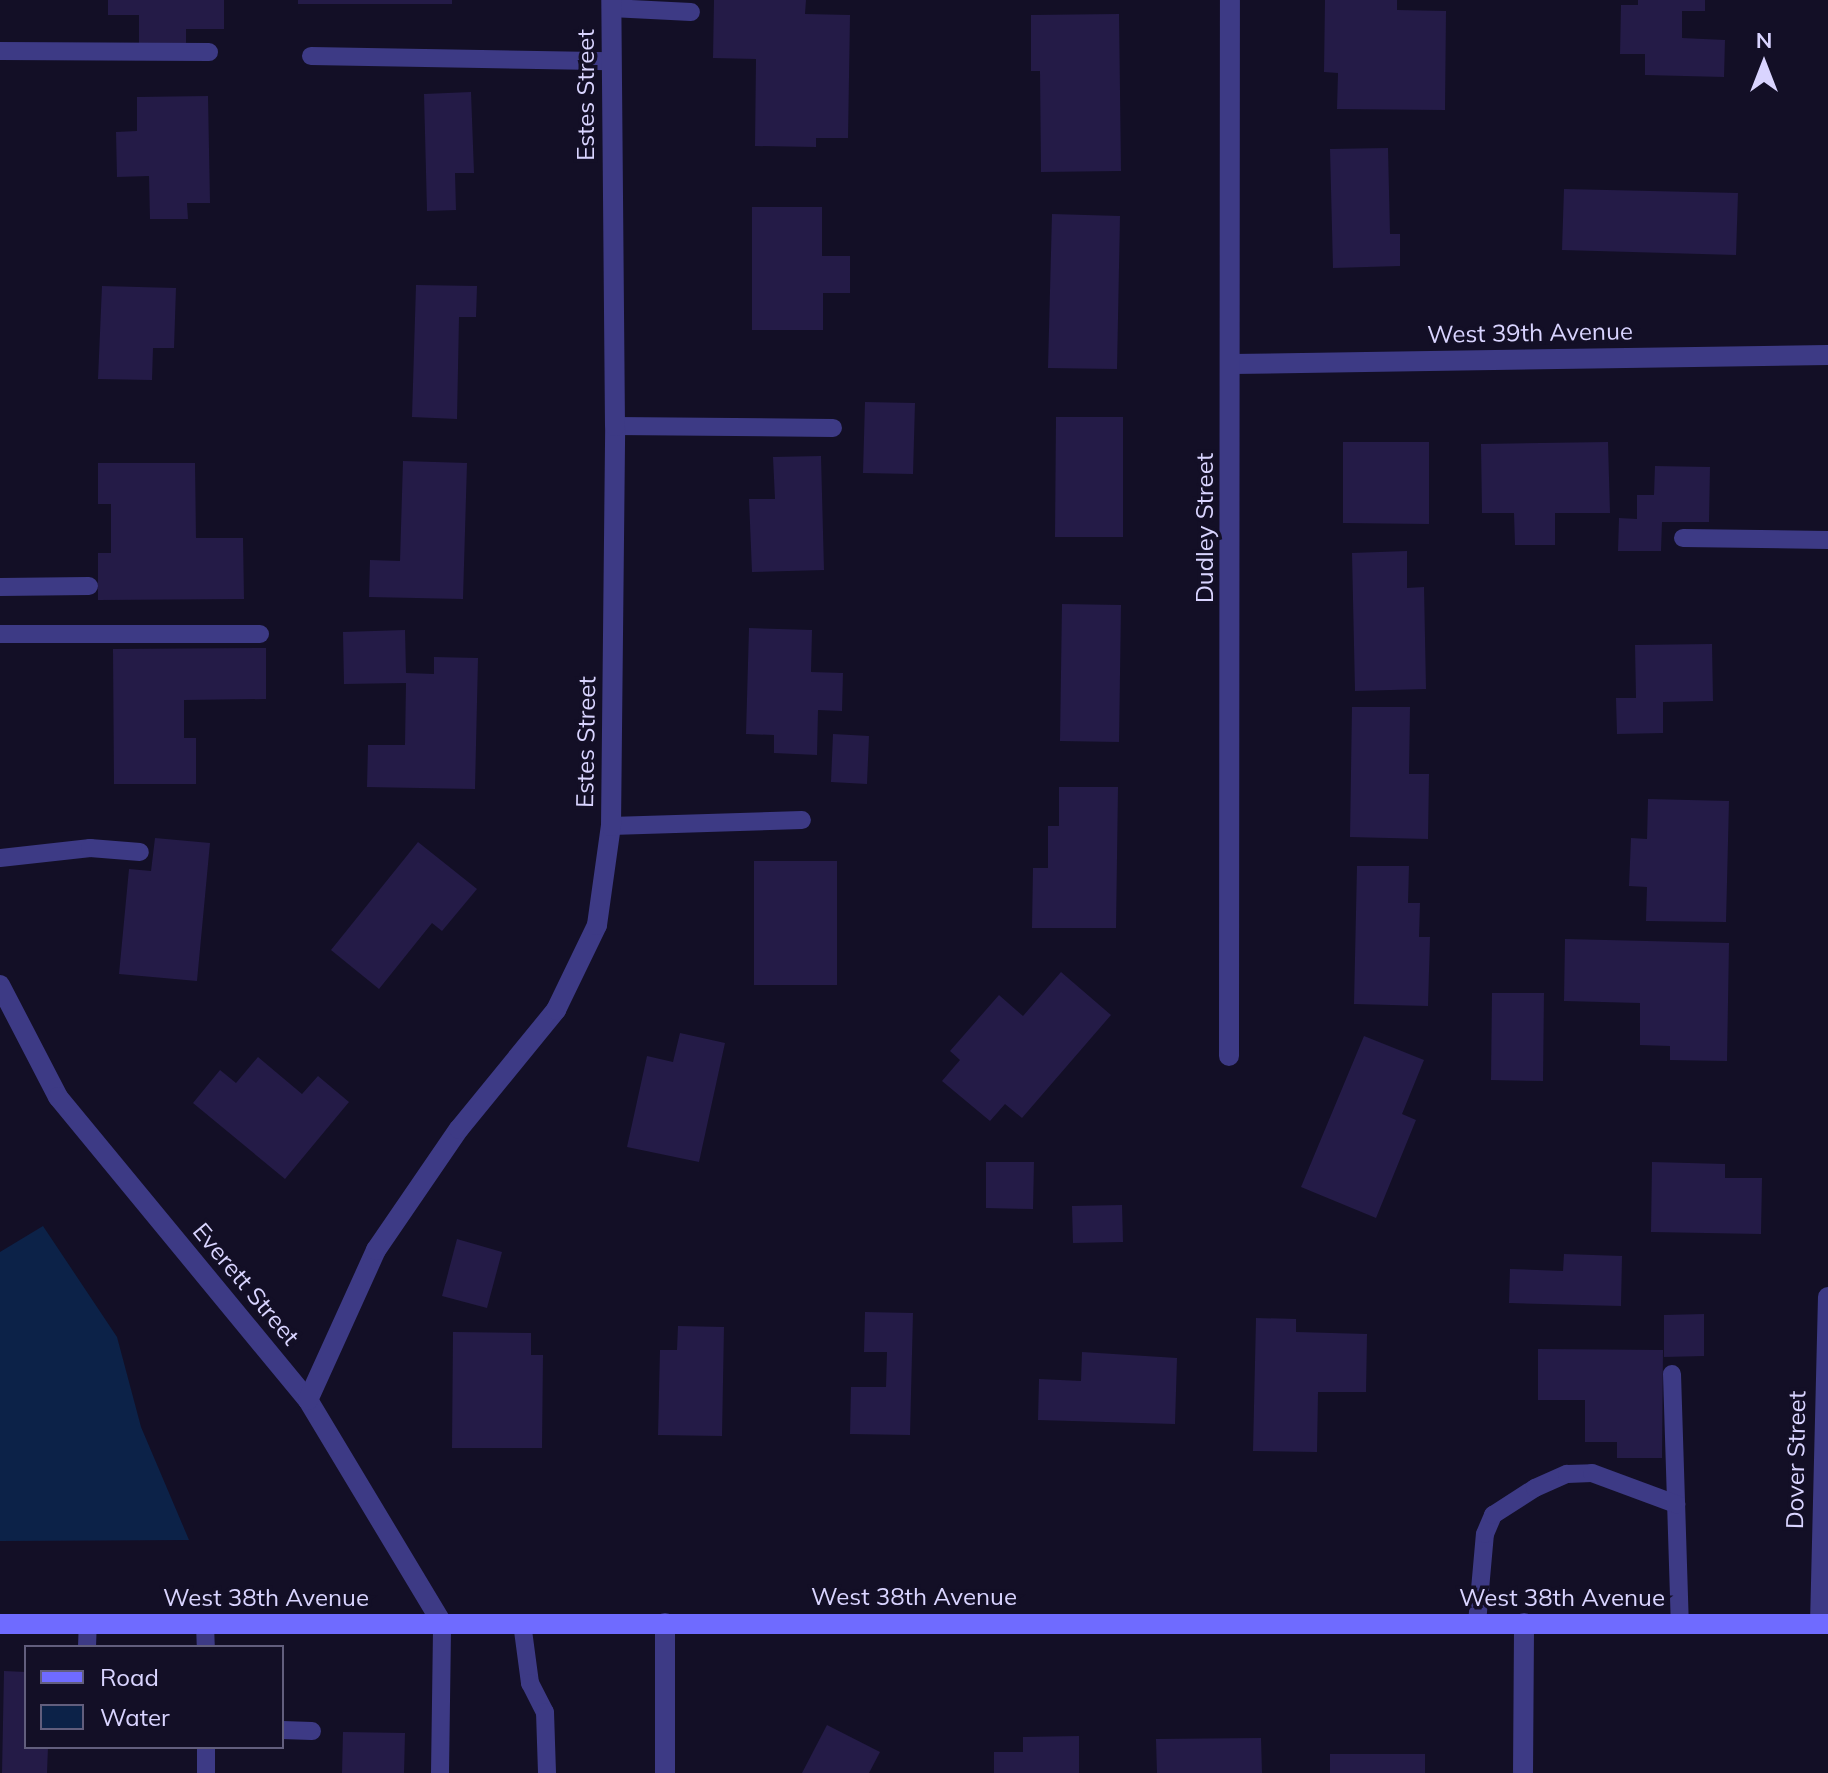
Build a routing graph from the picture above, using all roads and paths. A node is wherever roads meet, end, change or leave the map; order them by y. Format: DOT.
graph roads {
  1 [pos="1230,0"];
  2 [pos="611,4"];
  3 [pos="691,12"];
  4 [pos="0,51"];
  5 [pos="209,52"];
  6 [pos="311,56"];
  7 [pos="611,61"];
  8 [pos="1828,355"];
  9 [pos="1232,364"];
  10 [pos="615,426"];
  11 [pos="833,428"];
  12 [pos="1683,538"];
  13 [pos="1828,540"];
  14 [pos="89,586"];
  15 [pos="0,587"];
  16 [pos="0,634"];
  17 [pos="260,634"];
  18 [pos="802,820"];
  19 [pos="611,826"];
  20 [pos="140,852"];
  21 [pos="0,858"];
  22 [pos="0,985"];
  23 [pos="1229,1056"];
  24 [pos="1828,1297"];
  25 [pos="1672,1374"];
  26 [pos="308,1400"];
  27 [pos="1676,1504"];
  28 [pos="442,1623"];
  29 [pos="522,1623"];
  30 [pos="665,1623"];
  31 [pos="1477,1623"];
  32 [pos="1524,1623"];
  33 [pos="0,1624"];
  34 [pos="88,1624"];
  35 [pos="205,1624"];
  36 [pos="1680,1624"];
  37 [pos="1824,1624"];
  38 [pos="87,1645"];
  39 [pos="206,1645"];
  40 [pos="284,1730"];
  41 [pos="312,1731"];
  42 [pos="206,1749"];
  43 [pos="206,1773"];
  44 [pos="440,1773"];
  45 [pos="547,1773"];
  46 [pos="665,1773"];
  47 [pos="1523,1773"];
  1 -- 9 [label="street, Dudley Street"];
  2 -- 3 [label="lane"];
  2 -- 7 [label="street, Estes Street"];
  4 -- 5 [label="lane"];
  6 -- 7 [label="lane"];
  7 -- 10 [label="street, Estes Street"];
  8 -- 9 [label="street, West 39th Avenue"];
  9 -- 23 [label="street, Dudley Street"];
  10 -- 11 [label="lane"];
  10 -- 19 [label="street, Estes Street"];
  12 -- 13 [label="lane"];
  14 -- 15 [label="lane"];
  16 -- 17 [label="lane"];
  18 -- 19 [label="lane"];
  19 -- 26 [label="street, Estes Street"];
  20 -- 21 [label="lane"];
  22 -- 26 [label="street, Everett Street"];
  24 -- 37 [label="street, Dover Street"];
  25 -- 27 [label="lane"];
  26 -- 28 [label="street, Everett Street"];
  27 -- 31 [label="lane"];
  27 -- 36 [label="lane"];
  28 -- 29 [label="main road, West 38th Avenue"];
  28 -- 35 [label="main road, West 38th Avenue"];
  28 -- 44 [label="lane"];
  29 -- 30 [label="main road, West 38th Avenue"];
  29 -- 45 [label="lane"];
  30 -- 31 [label="main road, West 38th Avenue"];
  30 -- 46 [label="street"];
  31 -- 32 [label="main road, West 38th Avenue"];
  32 -- 36 [label="main road, West 38th Avenue"];
  32 -- 47 [label="street"];
  33 -- 34 [label="main road, West 38th Avenue"];
  34 -- 35 [label="main road, West 38th Avenue"];
  34 -- 38 [label="lane"];
  35 -- 39 [label="lane"];
  36 -- 37 [label="main road, West 38th Avenue"];
  40 -- 41 [label="lane"];
  42 -- 43 [label="lane"];
}
